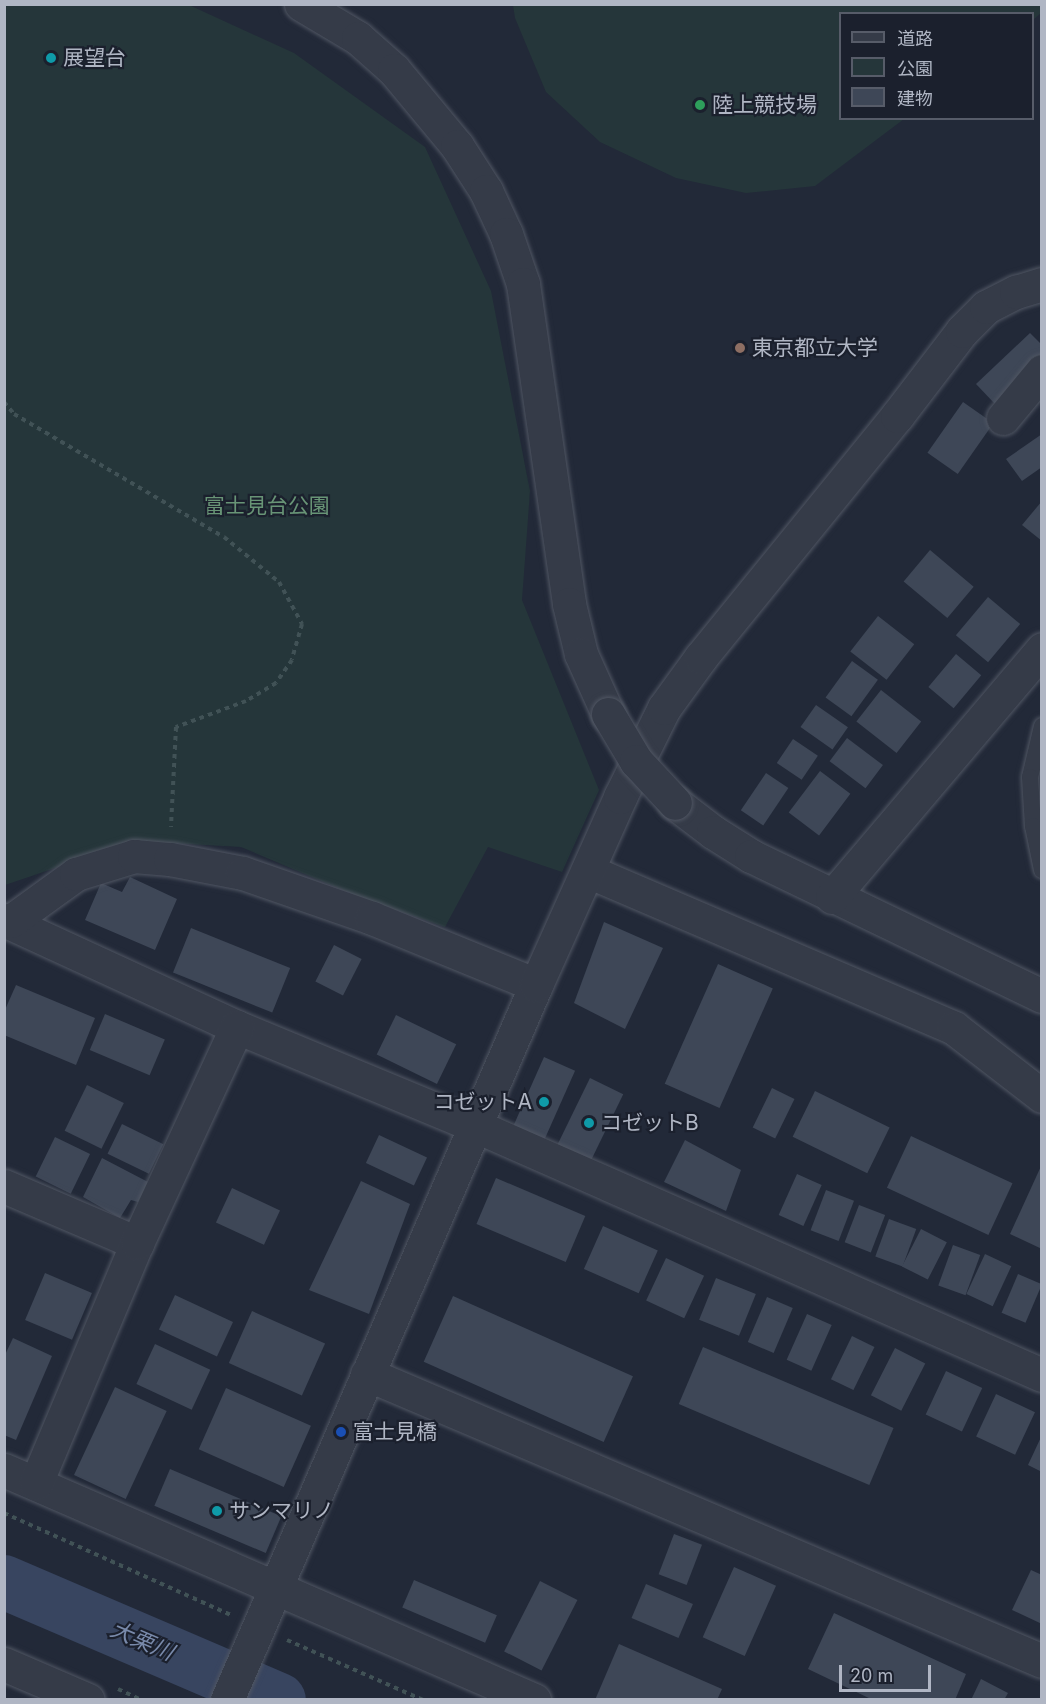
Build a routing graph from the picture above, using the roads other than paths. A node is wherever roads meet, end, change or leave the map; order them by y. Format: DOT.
graph roads {
  1 [pos="301,4"];
  2 [pos="1041,284"];
  3 [pos="1041,371"];
  4 [pos="1003,418"];
  5 [pos="1041,649"];
  6 [pos="1041,726"];
  7 [pos="1041,870"];
  8 [pos="588,871"];
  9 [pos="832,897"];
  10 [pos="8,921"];
  11 [pos="536,985"];
  12 [pos="1041,996"];
  13 [pos="237,1027"];
  14 [pos="1041,1096"];
  15 [pos="476,1126"];
  16 [pos="4,1186"];
  17 [pos="137,1243"];
  18 [pos="367,1374"];
  19 [pos="1041,1375"];
  20 [pos="4,1470"];
  21 [pos="36,1483"];
  22 [pos="275,1587"];
  23 [pos="1041,1661"];
  24 [pos="4,1664"];
  25 [pos="88,1700"];
  26 [pos="227,1700"];
  27 [pos="534,1700"];
  1 -- 9 [label="street, bridge"];
  2 -- 8 [label="street"];
  3 -- 4 [label="street"];
  5 -- 9 [label="street"];
  6 -- 7 [label="lane"];
  8 -- 11 [label="street"];
  8 -- 14 [label="street"];
  9 -- 12 [label="street"];
  10 -- 11 [label="street"];
  10 -- 13 [label="street"];
  11 -- 15 [label="street"];
  13 -- 15 [label="street"];
  13 -- 17 [label="street"];
  15 -- 18 [label="street"];
  15 -- 19 [label="street"];
  16 -- 17 [label="street"];
  17 -- 21 [label="street"];
  18 -- 22 [label="street"];
  18 -- 23 [label="street"];
  20 -- 21 [label="street"];
  21 -- 22 [label="street"];
  22 -- 26 [label="street"];
  22 -- 27 [label="street"];
  24 -- 25 [label="street"];
}
